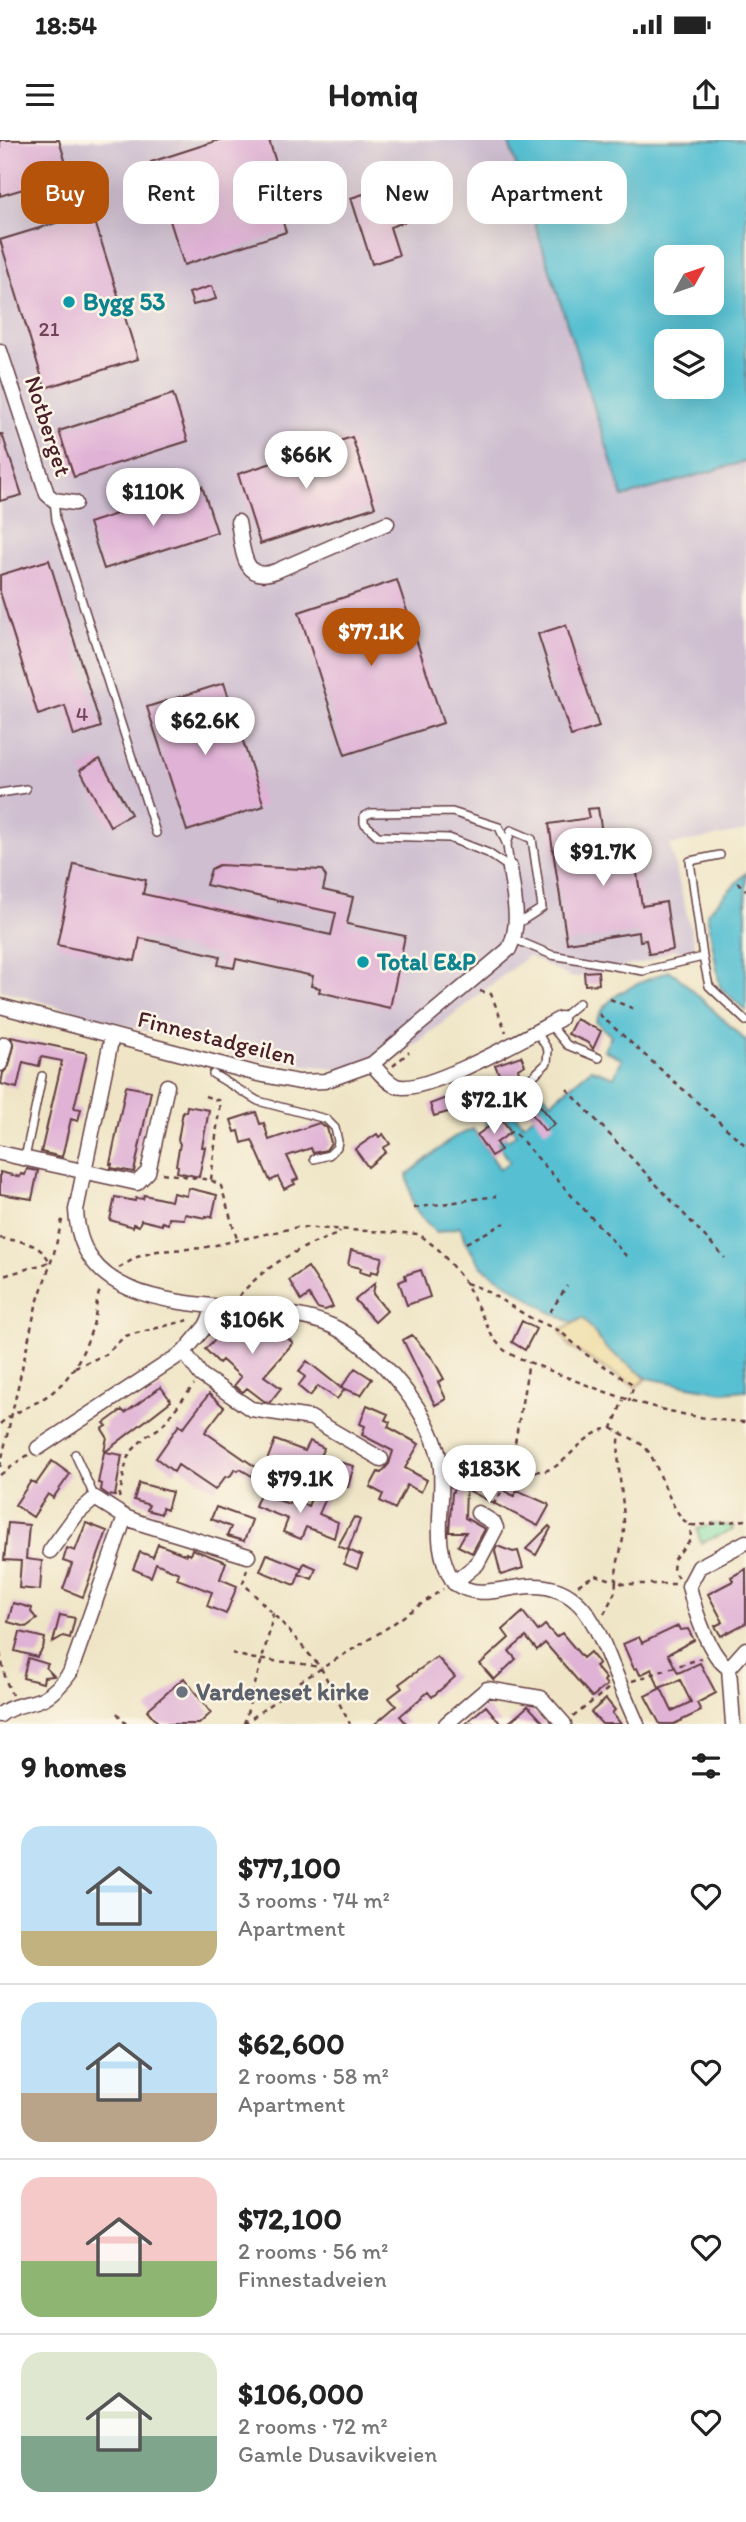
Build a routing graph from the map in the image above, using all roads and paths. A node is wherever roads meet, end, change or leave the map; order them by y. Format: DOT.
graph roads {
  1 [pos="0,351"];
  2 [pos="54,500"];
  3 [pos="75,503"];
  4 [pos="238,522"];
  5 [pos="387,523"];
  6 [pos="26,789"];
  7 [pos="0,793"];
  8 [pos="156,833"];
  9 [pos="507,845"];
  10 [pos="720,855"];
  11 [pos="510,868"];
  12 [pos="737,882"];
  13 [pos="746,890"];
  14 [pos="516,931"];
  15 [pos="703,957"];
  16 [pos="480,991"];
  17 [pos="610,999"];
  18 [pos="579,1003"];
  19 [pos="0,1006"];
  20 [pos="634,1009"];
  21 [pos="599,1014"];
  22 [pos="746,1021"];
  23 [pos="549,1025"];
  24 [pos="112,1035"];
  25 [pos="5,1044"];
  26 [pos="510,1044"];
  27 [pos="412,1050"];
  28 [pos="599,1058"];
  29 [pos="0,1065"];
  30 [pos="377,1070"];
  31 [pos="213,1074"];
  32 [pos="43,1076"];
  33 [pos="167,1086"];
  34 [pos="567,1089"];
  35 [pos="205,1096"];
  36 [pos="470,1116"];
  37 [pos="516,1134"];
  38 [pos="746,1146"];
  39 [pos="0,1153"];
  40 [pos="25,1159"];
  41 [pos="314,1159"];
  42 [pos="148,1172"];
  43 [pos="84,1173"];
  44 [pos="211,1180"];
  45 [pos="496,1196"];
  46 [pos="414,1208"];
  47 [pos="63,1213"];
  48 [pos="505,1223"];
  49 [pos="341,1230"];
  50 [pos="0,1238"];
  51 [pos="237,1239"];
  52 [pos="466,1242"];
  53 [pos="628,1258"];
  54 [pos="725,1258"];
  55 [pos="50,1262"];
  56 [pos="111,1276"];
  57 [pos="0,1277"];
  58 [pos="466,1283"];
  59 [pos="567,1286"];
  60 [pos="215,1307"];
  61 [pos="235,1309"];
  62 [pos="550,1312"];
  63 [pos="184,1352"];
  64 [pos="529,1362"];
  65 [pos="75,1367"];
  66 [pos="201,1375"];
  67 [pos="623,1400"];
  68 [pos="629,1401"];
  69 [pos="0,1413"];
  70 [pos="12,1416"];
  71 [pos="6,1419"];
  72 [pos="746,1422"];
  73 [pos="0,1424"];
  74 [pos="612,1429"];
  75 [pos="620,1433"];
  76 [pos="37,1448"];
  77 [pos="75,1454"];
  78 [pos="381,1459"];
  79 [pos="0,1467"];
  80 [pos="514,1472"];
  81 [pos="0,1475"];
  82 [pos="95,1498"];
  83 [pos="121,1514"];
  84 [pos="482,1516"];
  85 [pos="746,1520"];
  86 [pos="691,1524"];
  87 [pos="746,1542"];
  88 [pos="50,1550"];
  89 [pos="248,1556"];
  90 [pos="616,1581"];
  91 [pos="454,1583"];
  92 [pos="565,1593"];
  93 [pos="273,1612"];
  94 [pos="597,1629"];
  95 [pos="746,1649"];
  96 [pos="714,1651"];
  97 [pos="232,1653"];
  98 [pos="0,1654"];
  99 [pos="262,1661"];
  100 [pos="321,1668"];
  101 [pos="729,1668"];
  102 [pos="620,1685"];
  103 [pos="15,1701"];
  104 [pos="117,1713"];
  105 [pos="0,1716"];
  106 [pos="126,1724"];
  107 [pos="244,1724"];
  108 [pos="350,1724"];
  109 [pos="446,1724"];
  110 [pos="564,1724"];
  111 [pos="637,1724"];
  112 [pos="733,1724"];
  1 -- 2 [label="street, Notberget"];
  2 -- 3 [label="street"];
  2 -- 8 [label="lane, Notberget"];
  4 -- 5 [label="street"];
  6 -- 7 [label="lane"];
  9 -- 11 [label="lane"];
  9 -- 11 [label="lane"];
  9 -- 14 [label="lane"];
  10 -- 15 [label="lane"];
  11 -- 14 [label="street"];
  12 -- 13 [label="path"];
  14 -- 15 [label="lane"];
  14 -- 30 [label="street, Finnestadgeilen"];
  15 -- 22 [label="lane"];
  16 -- 26 [label="path"];
  17 -- 20 [label="path"];
  18 -- 23 [label="lane"];
  19 -- 24 [label="street, Finnestadgeilen"];
  21 -- 38 [label="path"];
  23 -- 26 [label="street"];
  23 -- 28 [label="lane"];
  23 -- 36 [label="lane"];
  24 -- 30 [label="street, Finnestadgeilen"];
  24 -- 43 [label="street"];
  25 -- 29 [label="street"];
  26 -- 30 [label="street"];
  27 -- 30 [label="path"];
  31 -- 41 [label="lane"];
  32 -- 40 [label="lane"];
  33 -- 42 [label="street"];
  34 -- 54 [label="path"];
  35 -- 44 [label="path"];
  37 -- 53 [label="path"];
  39 -- 40 [label="street"];
  40 -- 43 [label="street"];
  42 -- 43 [label="street"];
  42 -- 44 [label="path"];
  43 -- 56 [label="street"];
  44 -- 51 [label="path"];
  45 -- 46 [label="path"];
  47 -- 55 [label="path"];
  48 -- 52 [label="path"];
  49 -- 51 [label="path"];
  49 -- 58 [label="path"];
  49 -- 61 [label="path"];
  50 -- 55 [label="path"];
  51 -- 56 [label="path"];
  55 -- 57 [label="path"];
  55 -- 70 [label="path"];
  56 -- 60 [label="street"];
  56 -- 65 [label="path"];
  58 -- 64 [label="path"];
  58 -- 68 [label="path"];
  59 -- 62 [label="path"];
  60 -- 61 [label="street"];
  60 -- 63 [label="street"];
  60 -- 65 [label="path"];
  61 -- 91 [label="street"];
  63 -- 66 [label="street"];
  63 -- 76 [label="street"];
  64 -- 67 [label="path"];
  64 -- 80 [label="path"];
  65 -- 70 [label="path"];
  66 -- 78 [label="street"];
  66 -- 83 [label="path"];
  67 -- 68 [label="path"];
  67 -- 74 [label="path"];
  68 -- 72 [label="path"];
  69 -- 71 [label="path"];
  70 -- 71 [label="path"];
  70 -- 79 [label="path"];
  71 -- 73 [label="path"];
  74 -- 75 [label="path"];
  74 -- 80 [label="path"];
  75 -- 86 [label="path"];
  75 -- 90 [label="path"];
  76 -- 81 [label="path"];
  77 -- 82 [label="lane"];
  80 -- 84 [label="path"];
  82 -- 83 [label="street"];
  82 -- 88 [label="street"];
  83 -- 89 [label="street"];
  83 -- 105 [label="street"];
  84 -- 91 [label="street"];
  85 -- 86 [label="path"];
  86 -- 90 [label="path"];
  87 -- 96 [label="street"];
  89 -- 93 [label="path"];
  90 -- 92 [label="path"];
  90 -- 94 [label="path"];
  91 -- 92 [label="street"];
  91 -- 100 [label="path"];
  92 -- 94 [label="street"];
  93 -- 99 [label="path"];
  93 -- 100 [label="path"];
  94 -- 102 [label="street"];
  95 -- 101 [label="street"];
  96 -- 101 [label="street"];
  96 -- 102 [label="path"];
  97 -- 99 [label="path"];
  98 -- 103 [label="path"];
  99 -- 100 [label="path"];
  99 -- 107 [label="path"];
  100 -- 107 [label="path"];
  100 -- 108 [label="path"];
  101 -- 112 [label="street"];
  102 -- 110 [label="path"];
  102 -- 111 [label="street"];
  104 -- 106 [label="path"];
  109 -- 110 [label="street"];
}
